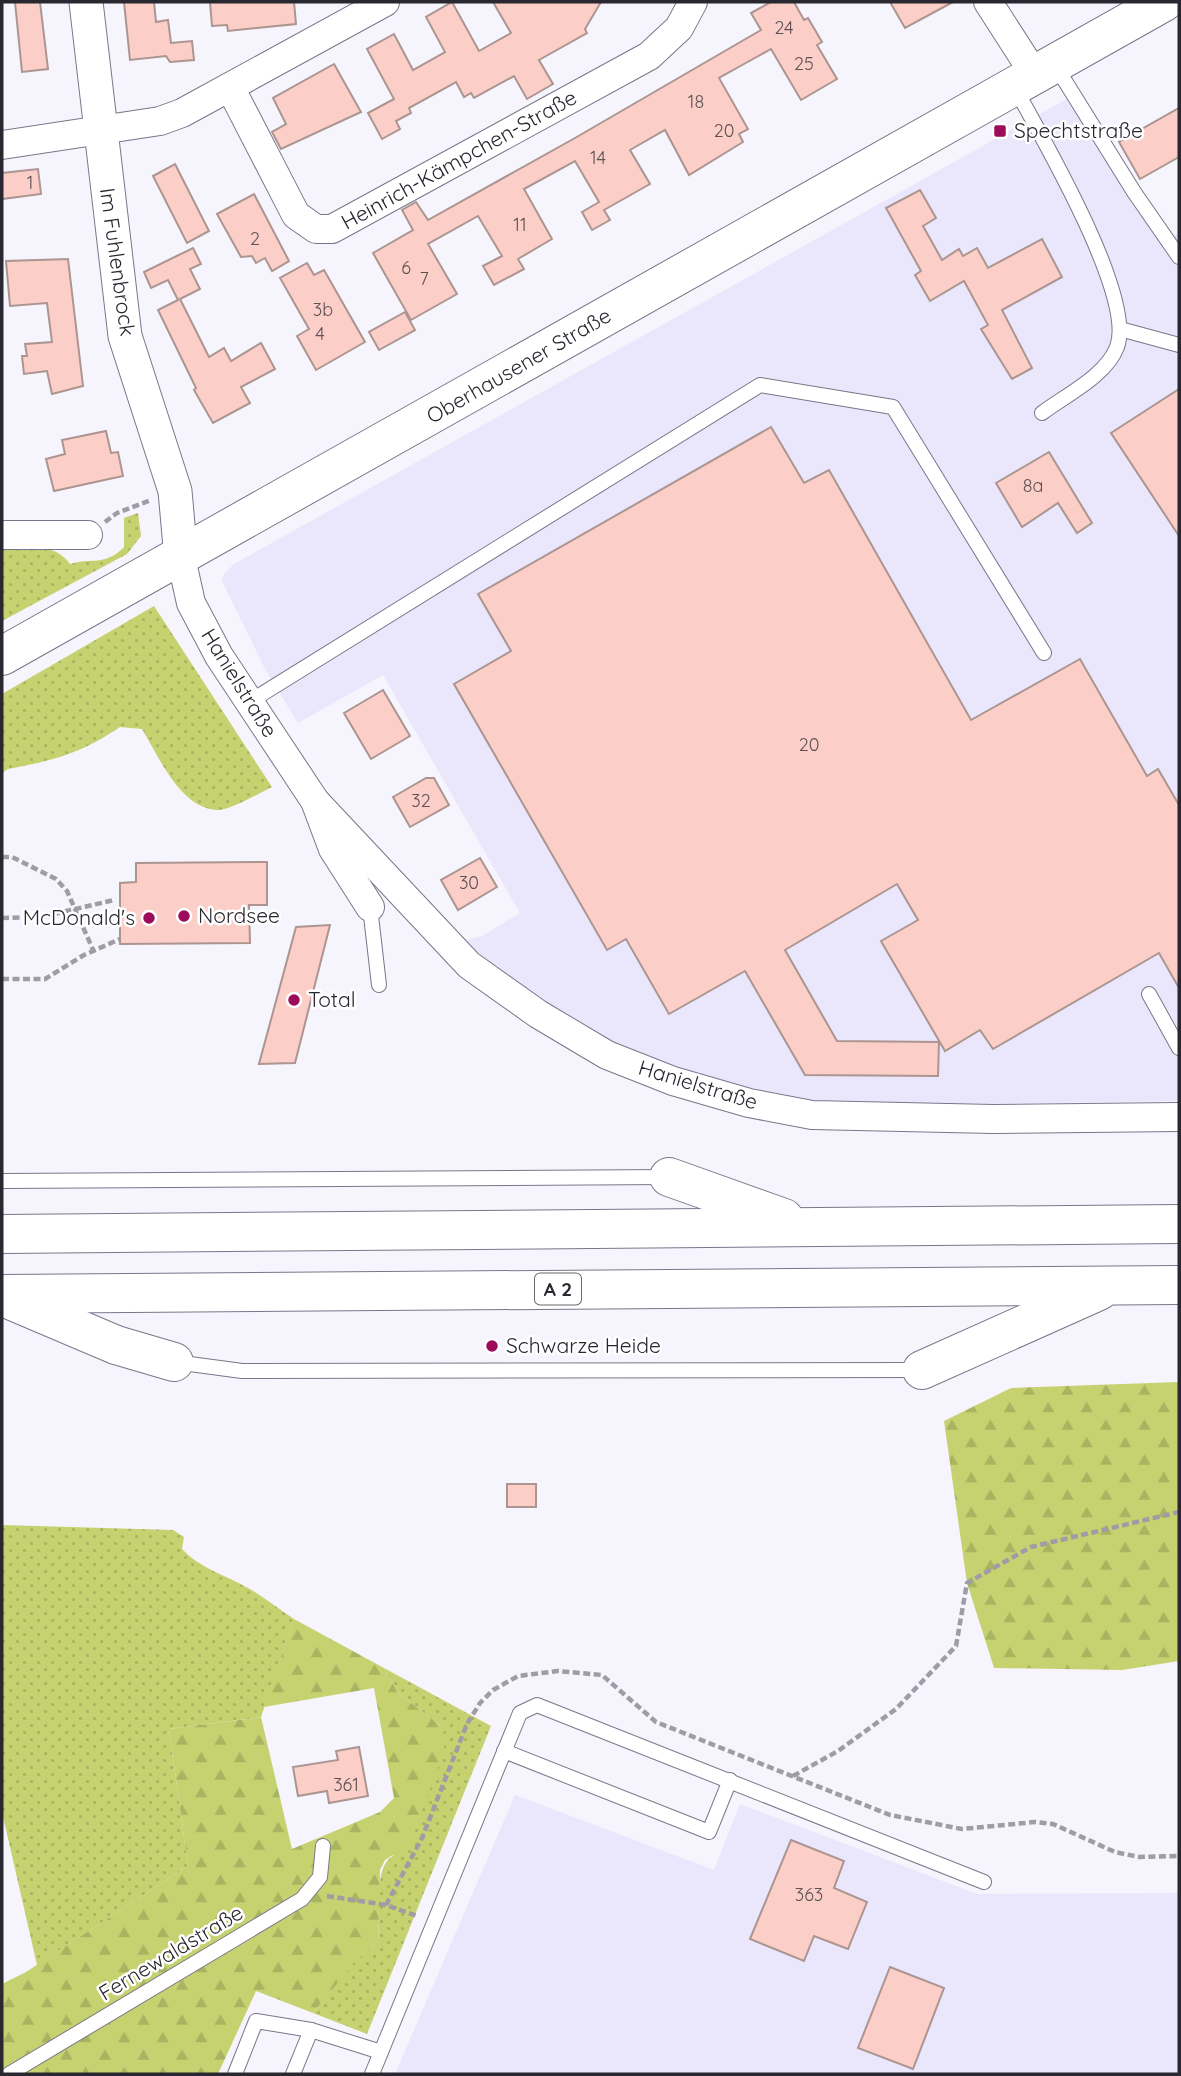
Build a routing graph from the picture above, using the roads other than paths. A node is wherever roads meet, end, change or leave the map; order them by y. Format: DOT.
graph roads {
  1 [pos="86,2"];
  2 [pos="385,2"];
  3 [pos="693,2"];
  4 [pos="988,2"];
  5 [pos="1164,2"];
  6 [pos="1035,75"];
  7 [pos="230,87"];
  8 [pos="100,132"];
  9 [pos="2,145"];
  10 [pos="1179,257"];
  11 [pos="1119,329"];
  12 [pos="1179,345"];
  13 [pos="1042,413"];
  14 [pos="2,535"];
  15 [pos="88,535"];
  16 [pos="181,558"];
  17 [pos="1044,653"];
  18 [pos="2,656"];
  19 [pos="249,702"];
  20 [pos="315,801"];
  21 [pos="370,907"];
  22 [pos="379,985"];
  23 [pos="1149,994"];
  24 [pos="1179,1048"];
  25 [pos="1179,1116"];
  26 [pos="669,1177"];
  27 [pos="2,1181"];
  28 [pos="1179,1224"];
  29 [pos="809,1227"];
  30 [pos="2,1234"];
  31 [pos="1179,1284"];
  32 [pos="1114,1285"];
  33 [pos="2,1295"];
  34 [pos="174,1362"];
  35 [pos="922,1370"];
  36 [pos="504,1751"];
  37 [pos="730,1780"];
  38 [pos="323,1846"];
  39 [pos="984,1882"];
  40 [pos="311,2030"];
  41 [pos="381,2052"];
  42 [pos="9,2074"];
  43 [pos="235,2074"];
  44 [pos="293,2074"];
  45 [pos="372,2074"];
  1 -- 8 [label="street, Im Fuhlenbrock"];
  2 -- 7 [label="street"];
  3 -- 7 [label="street, Heinrich-Kämpchen-Straße"];
  4 -- 6 [label="street"];
  5 -- 6 [label="main road, Oberhausener Straße"];
  6 -- 10 [label="lane"];
  6 -- 11 [label="lane"];
  6 -- 16 [label="main road, Oberhausener Straße"];
  7 -- 8 [label="street"];
  8 -- 9 [label="street"];
  8 -- 16 [label="street, Im Fuhlenbrock"];
  11 -- 12 [label="lane"];
  11 -- 13 [label="lane"];
  14 -- 15 [label="street"];
  16 -- 18 [label="main road, Oberhausener Straße"];
  16 -- 19 [label="street, Hanielstraße"];
  17 -- 19 [label="lane"];
  19 -- 20 [label="street, Hanielstraße"];
  20 -- 21 [label="street, Hanielstraße"];
  20 -- 25 [label="street, Hanielstraße"];
  21 -- 22 [label="lane"];
  23 -- 24 [label="lane"];
  26 -- 27 [label="lane"];
  26 -- 29 [label="main road"];
  28 -- 29 [label="main road"];
  29 -- 30 [label="main road"];
  31 -- 32 [label="main road, A 2"];
  32 -- 33 [label="main road, A 2"];
  32 -- 35 [label="main road"];
  33 -- 34 [label="main road"];
  34 -- 35 [label="lane"];
  36 -- 37 [label="lane"];
  36 -- 37 [label="lane"];
  36 -- 41 [label="lane"];
  37 -- 39 [label="lane"];
  38 -- 42 [label="lane, Fernewaldstraße"];
  40 -- 41 [label="lane"];
  40 -- 43 [label="lane"];
  40 -- 44 [label="lane"];
  41 -- 45 [label="lane"];
}
